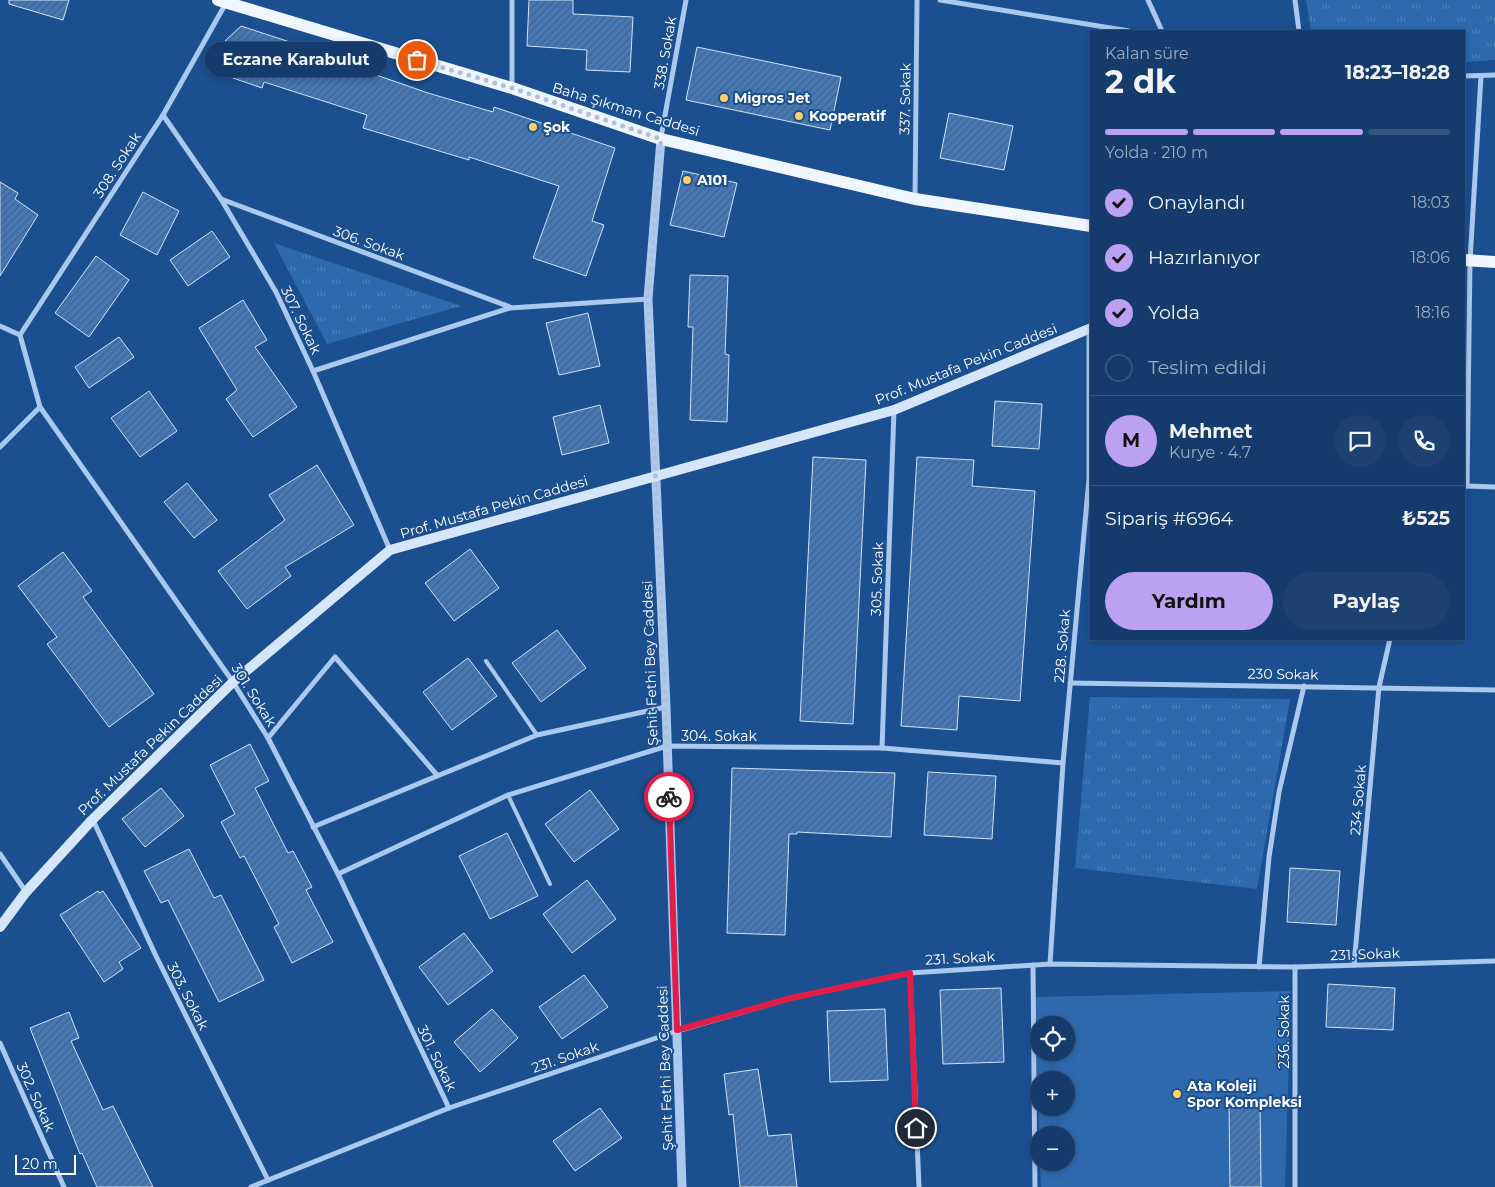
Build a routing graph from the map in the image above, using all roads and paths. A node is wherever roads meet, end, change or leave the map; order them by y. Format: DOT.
graph roads {
  1 [pos="512,0"];
  2 [pos="686,0"];
  3 [pos="917,0"];
  4 [pos="940,0"];
  5 [pos="1148,0"];
  6 [pos="1295,0"];
  7 [pos="222,1"];
  8 [pos="1123,30"];
  9 [pos="1162,30"];
  10 [pos="1299,30"];
  11 [pos="1495,75"];
  12 [pos="1465,76"];
  13 [pos="1481,76"];
  14 [pos="512,88"];
  15 [pos="163,115"];
  16 [pos="661,139"];
  17 [pos="915,199"];
  18 [pos="221,200"];
  19 [pos="1090,226"];
  20 [pos="1467,261"];
  21 [pos="1495,262"];
  22 [pos="648,299"];
  23 [pos="510,308"];
  24 [pos="0,326"];
  25 [pos="1090,329"];
  26 [pos="20,335"];
  27 [pos="313,371"];
  28 [pos="40,408"];
  29 [pos="894,410"];
  30 [pos="0,447"];
  31 [pos="657,475"];
  32 [pos="1090,479"];
  33 [pos="1465,486"];
  34 [pos="1495,487"];
  35 [pos="390,550"];
  36 [pos="1390,640"];
  37 [pos="486,660"];
  38 [pos="234,682"];
  39 [pos="1070,683"];
  40 [pos="1304,686"];
  41 [pos="1379,687"];
  42 [pos="1495,690"];
  43 [pos="666,707"];
  44 [pos="537,735"];
  45 [pos="268,738"];
  46 [pos="667,746"];
  47 [pos="882,748"];
  48 [pos="1063,762"];
  49 [pos="437,775"];
  50 [pos="508,795"];
  51 [pos="92,820"];
  52 [pos="313,827"];
  53 [pos="0,854"];
  54 [pos="338,874"];
  55 [pos="550,884"];
  56 [pos="26,892"];
  57 [pos="0,927"];
  58 [pos="1495,961"];
  59 [pos="1050,964"];
  60 [pos="1034,965"];
  61 [pos="1354,965"];
  62 [pos="1259,967"];
  63 [pos="1295,968"];
  64 [pos="910,973"];
  65 [pos="677,1030"];
  66 [pos="0,1043"];
  67 [pos="449,1108"];
  68 [pos="268,1180"];
  69 [pos="64,1187"];
  70 [pos="251,1187"];
  71 [pos="682,1187"];
  72 [pos="919,1187"];
  73 [pos="1035,1187"];
  74 [pos="1295,1187"];
  1 -- 14 [label="street"];
  2 -- 16 [label="street, 338. Sokak"];
  3 -- 17 [label="street, 337. Sokak"];
  4 -- 8 [label="street"];
  5 -- 9 [label="street"];
  6 -- 10 [label="street"];
  7 -- 14 [label="main road, Baha Şıkman Caddesi"];
  7 -- 15 [label="street, 308. Sokak"];
  11 -- 13 [label="street"];
  12 -- 13 [label="street"];
  13 -- 20 [label="street"];
  14 -- 16 [label="main road, Baha Şıkman Caddesi"];
  15 -- 18 [label="street, 307. Sokak"];
  15 -- 26 [label="street, 308. Sokak"];
  16 -- 17 [label="main road, Baha Şıkman Caddesi"];
  16 -- 22 [label="street, Şehit Fethi Bey Caddesi"];
  17 -- 19 [label="main road, Baha Şıkman Caddesi"];
  18 -- 23 [label="street, 306. Sokak"];
  18 -- 27 [label="street, 307. Sokak"];
  20 -- 21 [label="main road"];
  20 -- 33 [label="street"];
  22 -- 23 [label="street"];
  22 -- 31 [label="street, Şehit Fethi Bey Caddesi"];
  23 -- 27 [label="street"];
  24 -- 26 [label="street"];
  25 -- 29 [label="main road, Prof. Mustafa Pekin Caddesi"];
  25 -- 32 [label="street, 228. Sokak"];
  26 -- 28 [label="street, 301. Sokak"];
  27 -- 35 [label="street, 307. Sokak"];
  28 -- 30 [label="street"];
  28 -- 38 [label="street, 301. Sokak"];
  29 -- 31 [label="main road, Prof. Mustafa Pekin Caddesi"];
  29 -- 47 [label="street, 305. Sokak"];
  31 -- 35 [label="main road, Prof. Mustafa Pekin Caddesi"];
  31 -- 43 [label="street, Şehit Fethi Bey Caddesi"];
  32 -- 39 [label="street, 228. Sokak"];
  33 -- 34 [label="street"];
  35 -- 38 [label="main road, Prof. Mustafa Pekin Caddesi"];
  36 -- 41 [label="street, 234 Sokak"];
  37 -- 44 [label="lane"];
  38 -- 45 [label="street, 301. Sokak"];
  38 -- 51 [label="main road, Prof. Mustafa Pekin Caddesi"];
  39 -- 40 [label="street, 230 Sokak"];
  39 -- 48 [label="street, 228. Sokak"];
  40 -- 41 [label="street, 230 Sokak"];
  40 -- 62 [label="street"];
  41 -- 42 [label="street, 230 Sokak"];
  41 -- 61 [label="street, 234 Sokak"];
  43 -- 44 [label="street"];
  43 -- 46 [label="street, Şehit Fethi Bey Caddesi"];
  44 -- 49 [label="street"];
  45 -- 49 [label="street"];
  45 -- 52 [label="street, 301. Sokak"];
  46 -- 47 [label="street, 304. Sokak"];
  46 -- 50 [label="street, 304. Sokak"];
  46 -- 65 [label="street, Şehit Fethi Bey Caddesi"];
  47 -- 48 [label="street, 304. Sokak"];
  48 -- 59 [label="street, 228. Sokak"];
  49 -- 52 [label="street"];
  50 -- 54 [label="street, 304. Sokak"];
  50 -- 55 [label="lane"];
  51 -- 56 [label="main road, Prof. Mustafa Pekin Caddesi"];
  51 -- 68 [label="street, 303. Sokak"];
  52 -- 54 [label="street, 301. Sokak"];
  53 -- 56 [label="street"];
  54 -- 67 [label="street, 301. Sokak"];
  56 -- 57 [label="main road, Prof. Mustafa Pekin Caddesi"];
  58 -- 61 [label="street, 231. Sokak"];
  59 -- 60 [label="street, 231. Sokak"];
  59 -- 62 [label="street, 231. Sokak"];
  60 -- 64 [label="street, 231. Sokak"];
  60 -- 73 [label="street"];
  61 -- 63 [label="street, 231. Sokak"];
  62 -- 63 [label="street, 231. Sokak"];
  63 -- 74 [label="street, 236. Sokak"];
  64 -- 65 [label="street, 231. Sokak"];
  64 -- 72 [label="street"];
  65 -- 67 [label="street, 231. Sokak"];
  65 -- 71 [label="street, Şehit Fethi Bey Caddesi"];
  66 -- 69 [label="street, 302. Sokak"];
  67 -- 68 [label="street, 231. Sokak"];
  68 -- 70 [label="street, 231. Sokak"];
}
